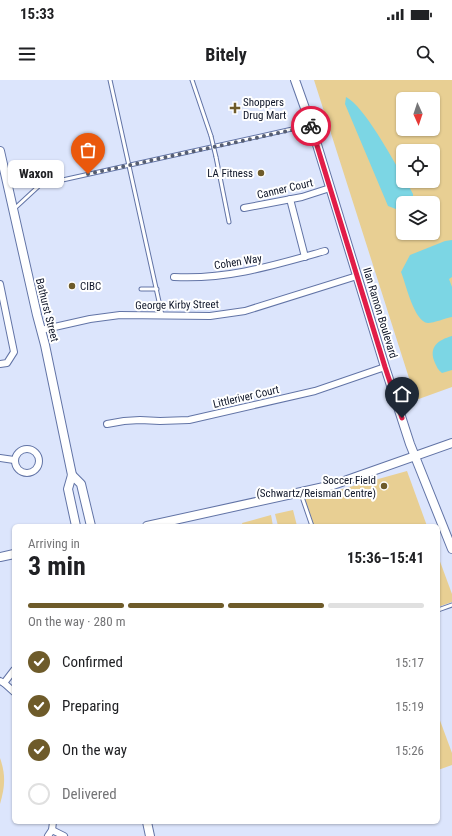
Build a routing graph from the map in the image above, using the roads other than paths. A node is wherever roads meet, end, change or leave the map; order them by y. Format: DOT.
graph roads {
  1 [pos="110,80"];
  2 [pos="192,80"];
  3 [pos="295,80"];
  4 [pos="311,125"];
  5 [pos="0,151"];
  6 [pos="129,164"];
  7 [pos="6,176"];
  8 [pos="40,185"];
  9 [pos="330,188"];
  10 [pos="290,199"];
  11 [pos="244,208"];
  12 [pos="13,210"];
  13 [pos="229,222"];
  14 [pos="325,251"];
  15 [pos="305,257"];
  16 [pos="358,276"];
  17 [pos="174,277"];
  18 [pos="0,284"];
  19 [pos="141,289"];
  20 [pos="157,289"];
  21 [pos="162,315"];
  22 [pos="41,330"];
  23 [pos="0,364"];
  24 [pos="385,367"];
  25 [pos="107,424"];
  26 [pos="452,443"];
  27 [pos="415,456"];
  28 [pos="0,458"];
  29 [pos="14,460"];
  30 [pos="72,475"];
  31 [pos="300,492"];
  32 [pos="76,524"];
  33 [pos="91,524"];
  34 [pos="156,524"];
  35 [pos="311,524"];
  36 [pos="452,549"];
  37 [pos="12,554"];
  38 [pos="0,557"];
  39 [pos="452,605"];
  40 [pos="440,609"];
  41 [pos="12,672"];
  42 [pos="2,682"];
  43 [pos="12,690"];
  44 [pos="54,824"];
  45 [pos="147,824"];
  46 [pos="52,830"];
  47 [pos="48,836"];
  48 [pos="64,836"];
  49 [pos="150,836"];
  1 -- 6 [label="lane"];
  2 -- 13 [label="lane, bridge"];
  3 -- 4 [label="street, Ilan Ramon Boulevard"];
  4 -- 6 [label="lane"];
  4 -- 9 [label="street, Ilan Ramon Boulevard"];
  5 -- 7 [label="street, Bathurst Street"];
  6 -- 8 [label="lane"];
  6 -- 20 [label="lane"];
  7 -- 8 [label="lane"];
  7 -- 12 [label="street, Bathurst Street"];
  8 -- 12 [label="lane"];
  9 -- 10 [label="street, Canner Court"];
  9 -- 16 [label="street, Ilan Ramon Boulevard"];
  10 -- 11 [label="street, Canner Court"];
  10 -- 15 [label="street"];
  12 -- 22 [label="street, Bathurst Street"];
  14 -- 15 [label="street, Cohen Way"];
  15 -- 17 [label="street, Cohen Way"];
  16 -- 21 [label="street, George Kirby Street"];
  16 -- 24 [label="street, Ilan Ramon Boulevard"];
  18 -- 23 [label="street"];
  19 -- 20 [label="lane"];
  20 -- 21 [label="lane"];
  21 -- 22 [label="street, George Kirby Street"];
  22 -- 30 [label="street, Bathurst Street"];
  24 -- 25 [label="street, Littleriver Court"];
  24 -- 27 [label="street, Ilan Ramon Boulevard"];
  26 -- 27 [label="street"];
  27 -- 31 [label="street"];
  27 -- 36 [label="street, Ilan Ramon Boulevard"];
  28 -- 29 [label="street"];
  29 -- 29 [label="street"];
  30 -- 32 [label="street, Bathurst Street"];
  30 -- 33 [label="street, Bathurst Street"];
  31 -- 34 [label="street"];
  31 -- 35 [label="lane"];
  37 -- 38 [label="street"];
  39 -- 40 [label="lane"];
  41 -- 42 [label="street"];
  42 -- 43 [label="street"];
  44 -- 46 [label="street"];
  45 -- 49 [label="street"];
  46 -- 47 [label="street"];
  46 -- 48 [label="street"];
}
